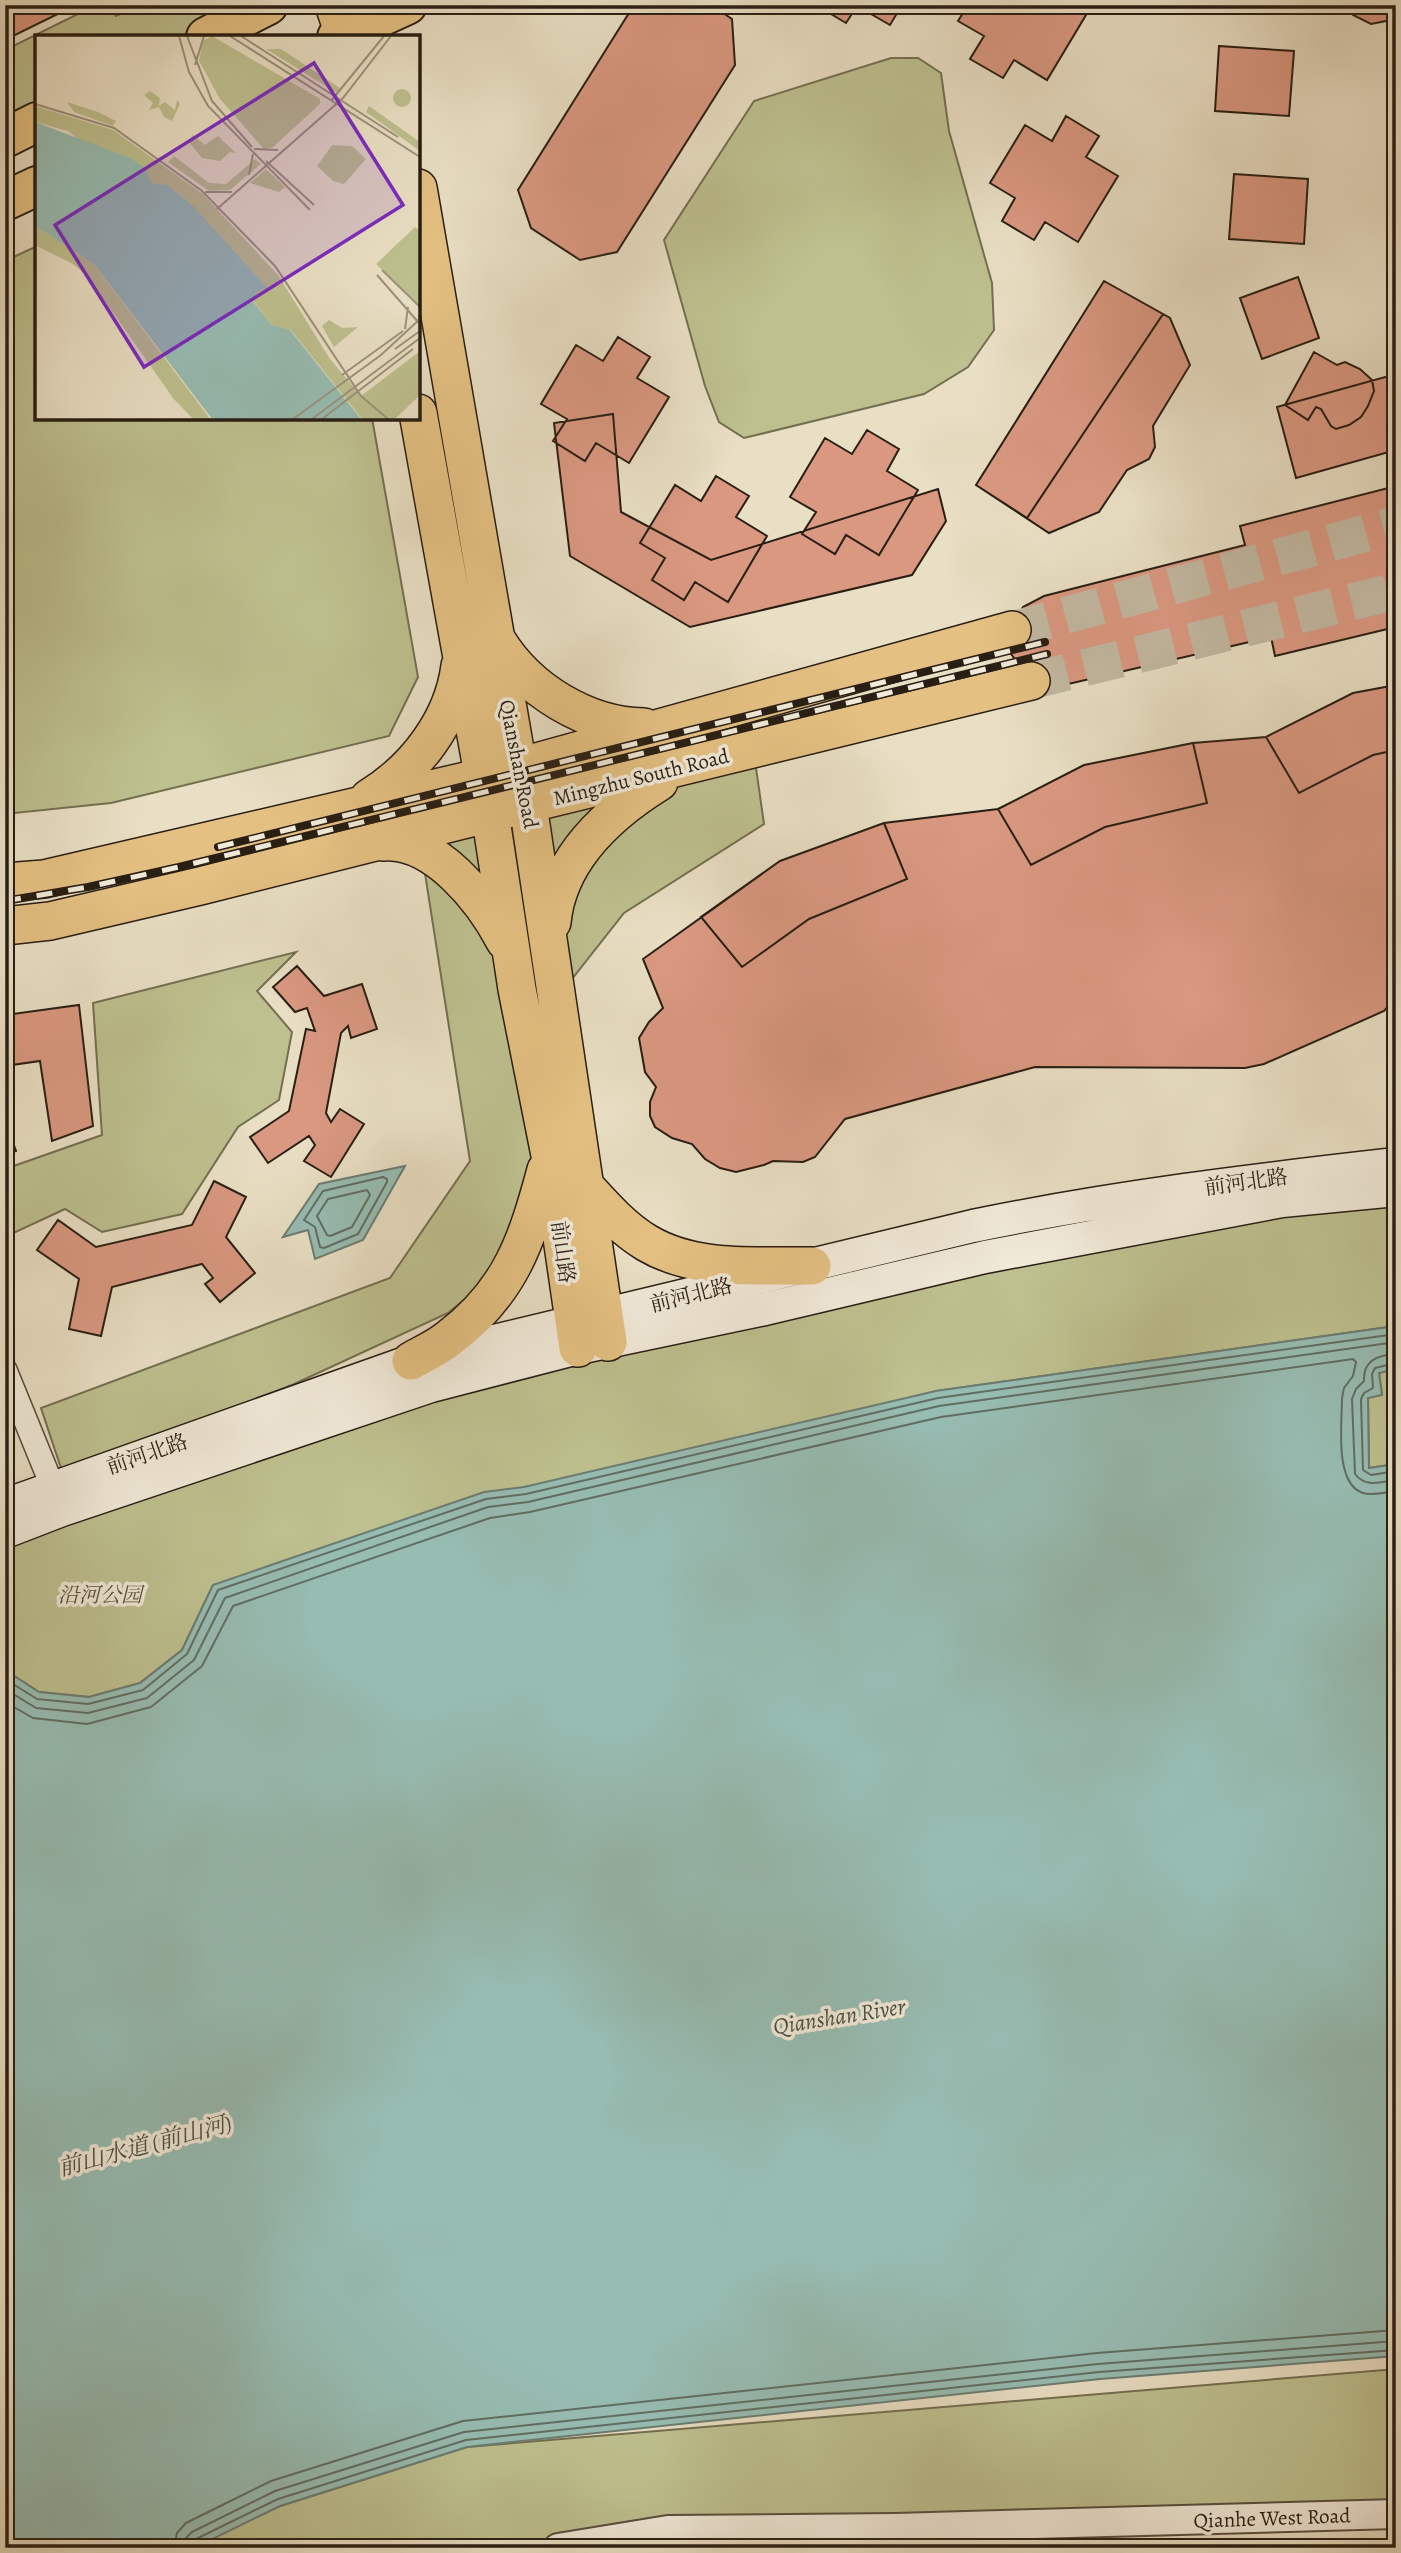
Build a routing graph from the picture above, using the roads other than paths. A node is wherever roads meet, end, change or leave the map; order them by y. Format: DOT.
graph roads {
  1 [pos="268,5"];
  2 [pos="394,15"];
  3 [pos="340,28"];
  4 [pos="209,35"];
  5 [pos="35,123"];
  6 [pos="5,138"];
  7 [pos="35,187"];
  8 [pos="420,200"];
  9 [pos="5,201"];
  10 [pos="419,420"];
  11 [pos="1012,630"];
  12 [pos="496,640"];
  13 [pos="460,648"];
  14 [pos="1031,681"];
  15 [pos="663,727"];
  16 [pos="696,764"];
  17 [pos="518,767"];
  18 [pos="482,777"];
  19 [pos="528,805"];
  20 [pos="351,807"];
  21 [pos="490,813"];
  22 [pos="371,843"];
  23 [pos="44,879"];
  24 [pos="5,882"];
  25 [pos="50,921"];
  26 [pos="5,926"];
  27 [pos="550,948"];
  28 [pos="512,959"];
  29 [pos="550,1155"];
  30 [pos="1396,1164"];
  31 [pos="583,1184"];
  32 [pos="1396,1189"];
  33 [pos="811,1266"];
  34 [pos="591,1332"];
  35 [pos="411,1361"];
  36 [pos="5,1370"];
  37 [pos="57,1499"];
  38 [pos="5,1505"];
  39 [pos="5,1532"];
  40 [pos="1396,2514"];
  41 [pos="558,2548"];
  1 -- 4 [label="highway"];
  2 -- 3 [label="highway"];
  5 -- 6 [label="highway"];
  7 -- 9 [label="highway"];
  8 -- 12 [label="main road, Qianshan Road"];
  10 -- 13 [label="main road, Qianshan Road"];
  11 -- 15 [label="main road, Mingzhu South Road"];
  12 -- 15 [label="main road"];
  12 -- 17 [label="main road, Qianshan Road"];
  13 -- 18 [label="main road, Qianshan Road"];
  13 -- 20 [label="main road"];
  14 -- 16 [label="main road, Mingzhu South Road"];
  15 -- 17 [label="main road, Mingzhu South Road"];
  16 -- 19 [label="main road, Mingzhu South Road"];
  16 -- 27 [label="main road"];
  17 -- 18 [label="main road, Mingzhu South Road"];
  17 -- 19 [label="main road, Qianshan Road"];
  18 -- 20 [label="main road, Mingzhu South Road"];
  18 -- 21 [label="main road, Qianshan Road"];
  19 -- 21 [label="main road, Mingzhu South Road"];
  19 -- 27 [label="main road, Qianshan Road"];
  20 -- 23 [label="main road, Mingzhu South Road"];
  21 -- 22 [label="main road, Mingzhu South Road"];
  21 -- 28 [label="main road, Qianshan Road"];
  22 -- 25 [label="main road, Mingzhu South Road"];
  22 -- 28 [label="main road"];
  23 -- 24 [label="main road, Mingzhu South Road"];
  23 -- 25 [label="main road"];
  25 -- 26 [label="main road, Mingzhu South Road"];
  27 -- 31 [label="main road, Qianshan Road"];
  28 -- 29 [label="main road, Qianshan Road"];
  29 -- 34 [label="main road, 前山路"];
  29 -- 35 [label="main road"];
  30 -- 33 [label="main road, 前河北路"];
  31 -- 33 [label="main road"];
  31 -- 34 [label="main road, Qianshan Road"];
  32 -- 34 [label="main road, 前河北路"];
  33 -- 34 [label="main road, 前河北路"];
  34 -- 35 [label="main road, 前河北路"];
  34 -- 37 [label="main road, 前河北路"];
  35 -- 37 [label="main road, 前河北路"];
  36 -- 37 [label="street"];
  37 -- 38 [label="main road, 前河北路"];
  37 -- 39 [label="main road, 前河北路"];
  40 -- 41 [label="street, Qianhe West Road"];
}
